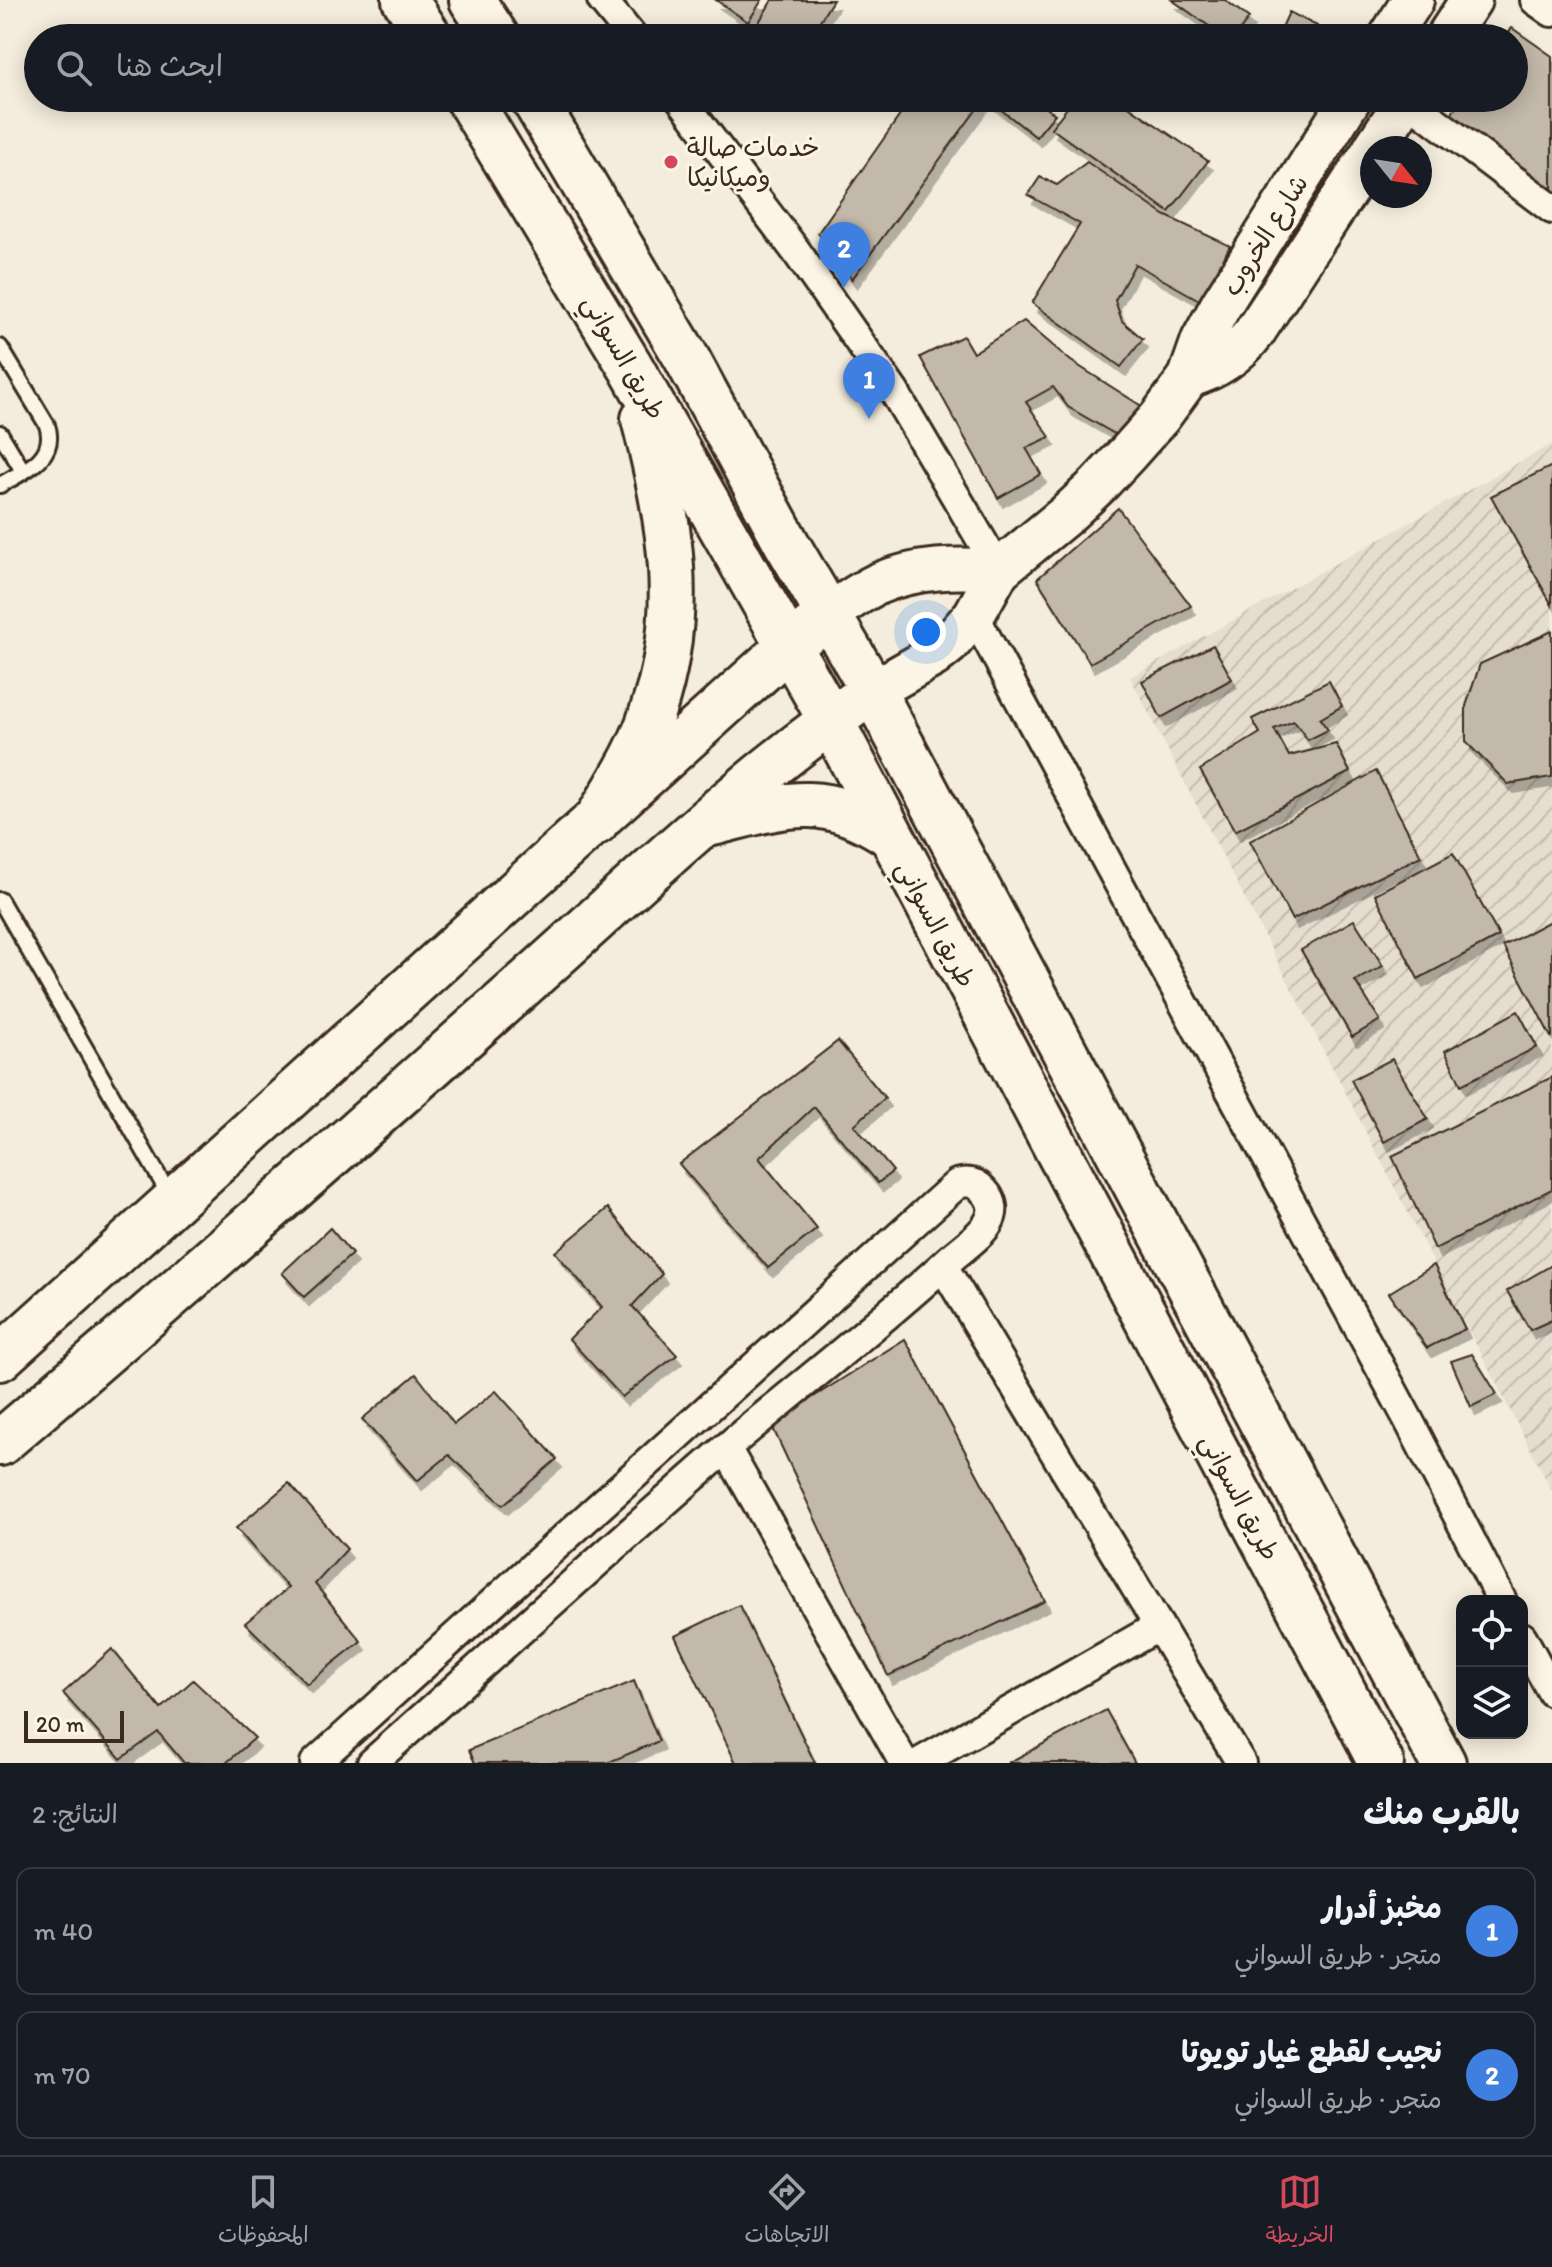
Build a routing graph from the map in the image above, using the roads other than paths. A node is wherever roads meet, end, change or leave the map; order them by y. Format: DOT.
graph roads {
  1 [pos="405,0"];
  2 [pos="472,0"];
  3 [pos="602,0"];
  4 [pos="1413,0"];
  5 [pos="1471,0"];
  6 [pos="1535,0"];
  7 [pos="1552,12"];
  8 [pos="421,24"];
  9 [pos="488,24"];
  10 [pos="622,24"];
  11 [pos="1398,24"];
  12 [pos="1455,24"];
  13 [pos="476,112"];
  14 [pos="541,112"];
  15 [pos="691,112"];
  16 [pos="1342,112"];
  17 [pos="1397,112"];
  18 [pos="1424,112"];
  19 [pos="1382,136"];
  20 [pos="1360,170"];
  21 [pos="1552,209"];
  22 [pos="0,347"];
  23 [pos="630,366"];
  24 [pos="1189,377"];
  25 [pos="0,433"];
  26 [pos="23,471"];
  27 [pos="0,485"];
  28 [pos="999,570"];
  29 [pos="829,614"];
  30 [pos="974,615"];
  31 [pos="789,646"];
  32 [pos="873,691"];
  33 [pos="830,719"];
  34 [pos="596,822"];
  35 [pos="704,825"];
  36 [pos="889,834"];
  37 [pos="0,900"];
  38 [pos="174,1203"];
  39 [pos="215,1260"];
  40 [pos="943,1266"];
  41 [pos="0,1358"];
  42 [pos="0,1443"];
  43 [pos="726,1448"];
  44 [pos="1499,1595"];
  45 [pos="1159,1626"];
  46 [pos="1528,1648"];
  47 [pos="1552,1692"];
  48 [pos="364,1720"];
  49 [pos="381,1760"];
  50 [pos="315,1763"];
  51 [pos="904,1763"];
  52 [pos="919,1763"];
  53 [pos="1241,1763"];
  54 [pos="1381,1763"];
  55 [pos="1443,1763"];
  1 -- 8 [label="main road"];
  2 -- 9 [label="main road"];
  3 -- 10 [label="street"];
  4 -- 11 [label="main road"];
  5 -- 12 [label="main road"];
  6 -- 7 [label="street"];
  13 -- 23 [label="main road, طريق السواني"];
  14 -- 29 [label="main road, طريق السواني"];
  15 -- 28 [label="street"];
  16 -- 24 [label="main road, شارع الخروب"];
  17 -- 19 [label="main road, شارع الخروب"];
  18 -- 21 [label="street"];
  20 -- 24 [label="main road, شارع الخروب"];
  22 -- 26 [label="lane"];
  23 -- 31 [label="main road, طريق السواني"];
  23 -- 34 [label="main road"];
  24 -- 28 [label="main road, شارع الخروب"];
  25 -- 26 [label="lane"];
  26 -- 27 [label="lane"];
  28 -- 29 [label="main road"];
  28 -- 30 [label="main road, شارع الخروب"];
  29 -- 31 [label="main road"];
  29 -- 32 [label="main road, طريق السواني"];
  30 -- 32 [label="main road, شارع الخروب"];
  30 -- 44 [label="street"];
  31 -- 33 [label="main road, طريق السواني"];
  31 -- 34 [label="main road"];
  32 -- 33 [label="main road"];
  32 -- 55 [label="main road, طريق السواني"];
  33 -- 35 [label="main road"];
  33 -- 36 [label="main road, طريق السواني"];
  34 -- 38 [label="main road"];
  35 -- 36 [label="main road"];
  35 -- 39 [label="main road"];
  36 -- 54 [label="main road, طريق السواني"];
  37 -- 38 [label="lane"];
  38 -- 39 [label="main road"];
  38 -- 41 [label="main road"];
  39 -- 42 [label="main road"];
  40 -- 43 [label="street"];
  40 -- 45 [label="street"];
  40 -- 48 [label="street"];
  43 -- 49 [label="street"];
  43 -- 51 [label="street"];
  45 -- 52 [label="street"];
  45 -- 53 [label="street"];
  46 -- 47 [label="street"];
  48 -- 49 [label="street"];
  48 -- 50 [label="street"];
}
